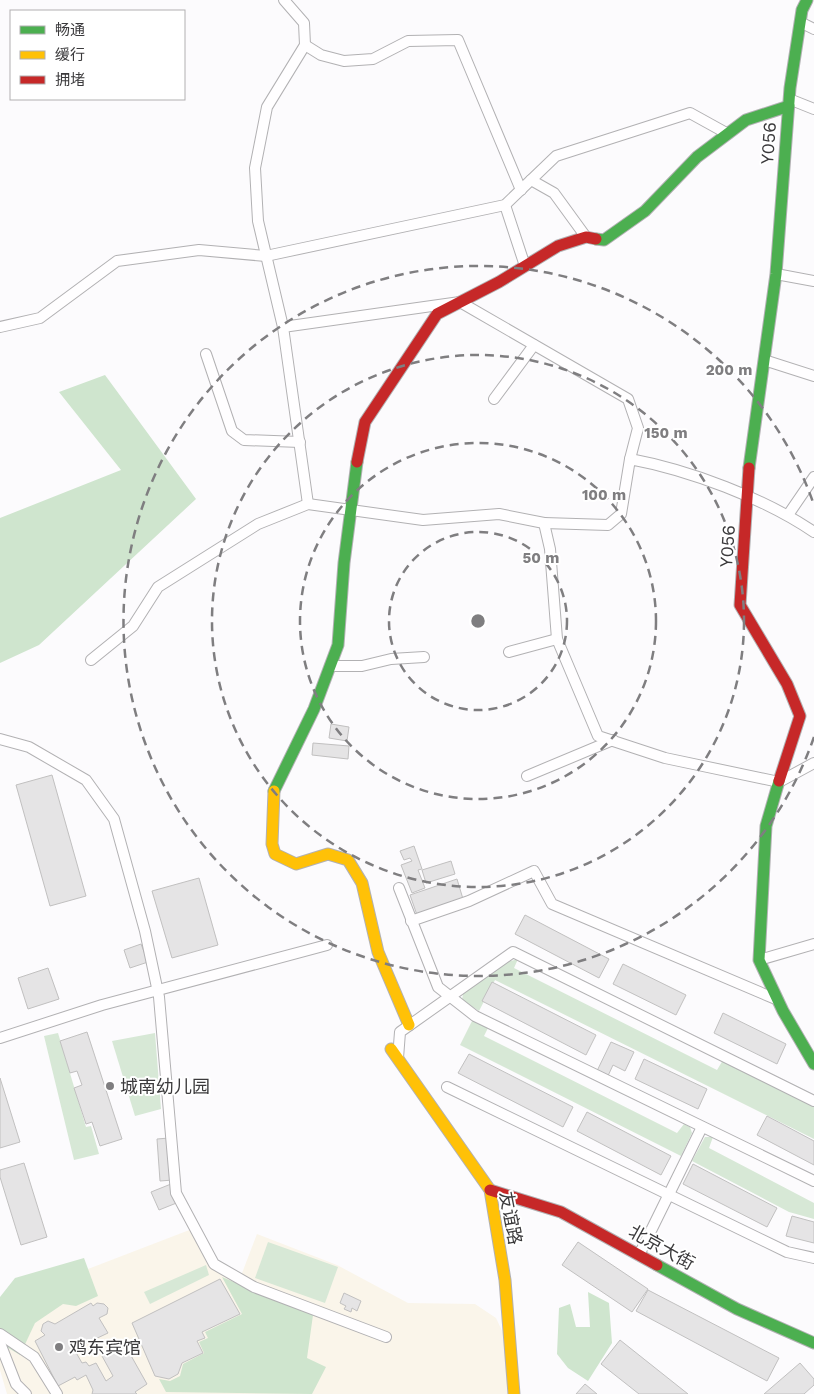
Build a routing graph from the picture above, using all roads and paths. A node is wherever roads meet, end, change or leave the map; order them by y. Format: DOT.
graph roads {
  1 [pos="284,0"];
  2 [pos="807,0"];
  3 [pos="800,22"];
  4 [pos="814,29"];
  5 [pos="305,45"];
  6 [pos="789,102"];
  7 [pos="814,109"];
  8 [pos="728,134"];
  9 [pos="531,180"];
  10 [pos="521,190"];
  11 [pos="505,205"];
  12 [pos="586,237"];
  13 [pos="266,256"];
  14 [pos="525,266"];
  15 [pos="776,274"];
  16 [pos="814,281"];
  17 [pos="460,302"];
  18 [pos="0,326"];
  19 [pos="283,327"];
  20 [pos="534,345"];
  21 [pos="206,354"];
  22 [pos="764,360"];
  23 [pos="814,376"];
  24 [pos="494,399"];
  25 [pos="300,442"];
  26 [pos="630,459"];
  27 [pos="814,477"];
  28 [pos="748,497"];
  29 [pos="308,504"];
  30 [pos="350,511"];
  31 [pos="788,515"];
  32 [pos="544,523"];
  33 [pos="814,532"];
  34 [pos="557,639"];
  35 [pos="509,652"];
  36 [pos="424,657"];
  37 [pos="91,660"];
  38 [pos="330,666"];
  39 [pos="0,739"];
  40 [pos="613,740"];
  41 [pos="814,763"];
  42 [pos="527,776"];
  43 [pos="778,782"];
  44 [pos="399,888"];
  45 [pos="411,922"];
  46 [pos="814,944"];
  47 [pos="327,945"];
  48 [pos="759,960"];
  49 [pos="158,990"];
  50 [pos="450,998"];
  51 [pos="778,1000"];
  52 [pos="410,1026"];
  53 [pos="0,1038"];
  54 [pos="394,1054"];
  55 [pos="813,1062"];
  56 [pos="447,1087"];
  57 [pos="814,1101"];
  58 [pos="702,1127"];
  59 [pos="814,1181"];
  60 [pos="490,1190"];
  61 [pos="668,1194"];
  62 [pos="639,1255"];
  63 [pos="814,1258"];
  64 [pos="0,1334"];
  65 [pos="386,1337"];
  66 [pos="0,1343"];
  67 [pos="814,1343"];
  68 [pos="26,1394"];
  69 [pos="57,1394"];
  70 [pos="514,1394"];
  1 -- 5 [label="street"];
  2 -- 3 [label="street, Y056 / Y056"];
  3 -- 4 [label="street"];
  3 -- 6 [label="street, Y056 / Y056"];
  5 -- 10 [label="street"];
  5 -- 13 [label="street"];
  6 -- 7 [label="street"];
  6 -- 8 [label="street"];
  6 -- 15 [label="street, Y056 / Y056"];
  8 -- 9 [label="street"];
  8 -- 12 [label="street"];
  9 -- 10 [label="street"];
  9 -- 12 [label="street"];
  10 -- 11 [label="street"];
  11 -- 13 [label="street"];
  11 -- 14 [label="street"];
  12 -- 14 [label="street"];
  13 -- 18 [label="street"];
  13 -- 19 [label="street"];
  14 -- 17 [label="street"];
  15 -- 16 [label="street"];
  15 -- 22 [label="street, Y056 / Y056"];
  17 -- 19 [label="street"];
  17 -- 20 [label="street"];
  17 -- 30 [label="street"];
  19 -- 25 [label="street"];
  20 -- 24 [label="street"];
  20 -- 26 [label="street"];
  21 -- 25 [label="street"];
  22 -- 23 [label="street"];
  22 -- 28 [label="street, Y056 / Y056"];
  25 -- 29 [label="street"];
  26 -- 28 [label="street"];
  26 -- 32 [label="street"];
  27 -- 31 [label="street"];
  28 -- 31 [label="street"];
  28 -- 43 [label="street, Y056 / Y056"];
  29 -- 30 [label="street"];
  29 -- 37 [label="street"];
  30 -- 32 [label="street"];
  30 -- 38 [label="street"];
  31 -- 33 [label="street"];
  32 -- 34 [label="street"];
  34 -- 35 [label="street"];
  34 -- 40 [label="street"];
  36 -- 38 [label="street"];
  38 -- 52 [label="street"];
  39 -- 49 [label="street"];
  40 -- 42 [label="street"];
  40 -- 43 [label="street"];
  41 -- 43 [label="street"];
  43 -- 48 [label="street, Y056 / Y056"];
  44 -- 45 [label="street"];
  45 -- 50 [label="street"];
  45 -- 51 [label="street"];
  46 -- 48 [label="street"];
  47 -- 49 [label="street"];
  48 -- 51 [label="street, Y056 / Y056"];
  49 -- 53 [label="street"];
  49 -- 65 [label="street"];
  50 -- 52 [label="street"];
  50 -- 57 [label="street"];
  50 -- 58 [label="street"];
  51 -- 55 [label="street, Y056 / Y056"];
  52 -- 54 [label="street"];
  54 -- 60 [label="street, 友谊路"];
  56 -- 61 [label="street"];
  58 -- 59 [label="street"];
  58 -- 61 [label="street"];
  60 -- 62 [label="street, 北京大街"];
  60 -- 70 [label="street, 友谊路"];
  61 -- 62 [label="street"];
  61 -- 63 [label="street"];
  62 -- 67 [label="street, 北京大街"];
  64 -- 69 [label="street"];
  66 -- 68 [label="street"];
}
